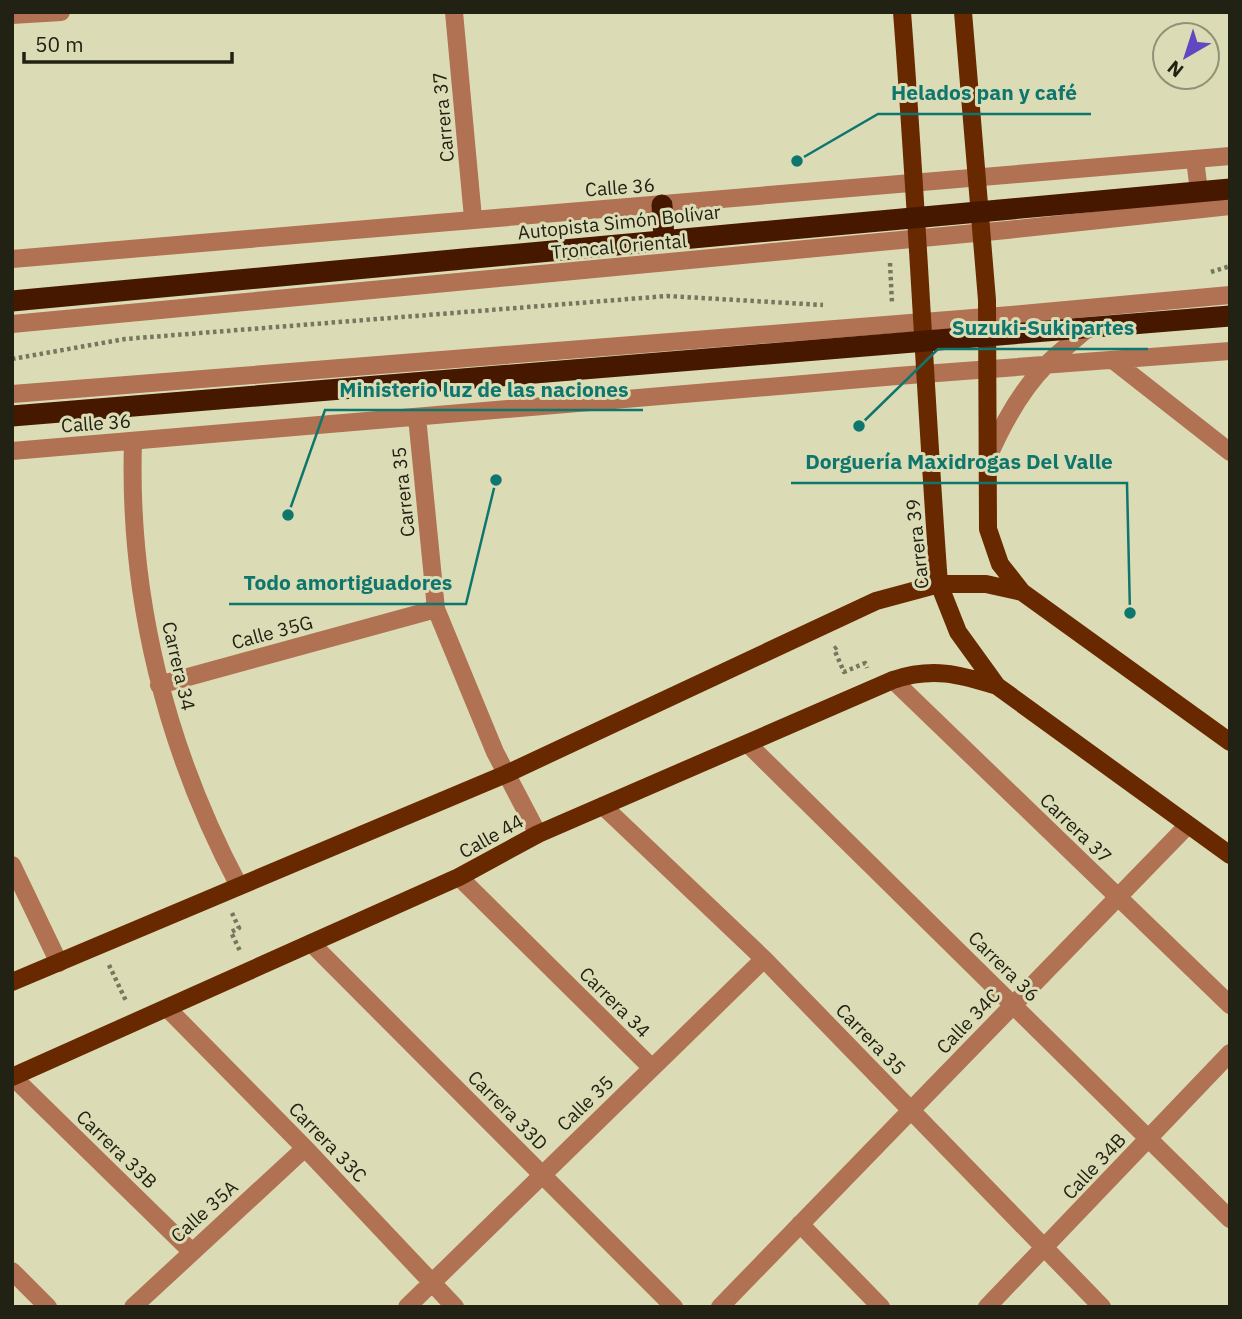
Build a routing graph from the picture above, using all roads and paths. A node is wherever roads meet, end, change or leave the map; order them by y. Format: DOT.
graph roads {
  1 [pos="61,12"];
  2 [pos="454,12"];
  3 [pos="902,12"];
  4 [pos="963,12"];
  5 [pos="12,15"];
  6 [pos="1230,156"];
  7 [pos="1195,159"];
  8 [pos="976,177"];
  9 [pos="915,182"];
  10 [pos="1230,189"];
  11 [pos="1199,192"];
  12 [pos="662,205"];
  13 [pos="1230,206"];
  14 [pos="916,216"];
  15 [pos="473,218"];
  16 [pos="980,221"];
  17 [pos="918,238"];
  18 [pos="664,239"];
  19 [pos="889,241"];
  20 [pos="12,259"];
  21 [pos="1230,295"];
  22 [pos="12,301"];
  23 [pos="824,305"];
  24 [pos="882,305"];
  25 [pos="893,314"];
  26 [pos="1230,316"];
  27 [pos="922,321"];
  28 [pos="12,324"];
  29 [pos="987,325"];
  30 [pos="1088,328"];
  31 [pos="1230,351"];
  32 [pos="12,359"];
  33 [pos="1114,360"];
  34 [pos="1046,364"];
  35 [pos="988,369"];
  36 [pos="925,374"];
  37 [pos="12,394"];
  38 [pos="12,416"];
  39 [pos="417,417"];
  40 [pos="133,442"];
  41 [pos="12,451"];
  42 [pos="1230,453"];
  43 [pos="987,460"];
  44 [pos="939,584"];
  45 [pos="1023,592"];
  46 [pos="436,609"];
  47 [pos="842,618"];
  48 [pos="893,680"];
  49 [pos="159,685"];
  50 [pos="997,686"];
  51 [pos="875,689"];
  52 [pos="1230,742"];
  53 [pos="748,744"];
  54 [pos="506,774"];
  55 [pos="603,806"];
  56 [pos="1188,825"];
  57 [pos="538,834"];
  58 [pos="1230,855"];
  59 [pos="12,865"];
  60 [pos="459,877"];
  61 [pos="231,889"];
  62 [pos="1117,897"];
  63 [pos="312,943"];
  64 [pos="101,946"];
  65 [pos="764,960"];
  66 [pos="59,963"];
  67 [pos="260,968"];
  68 [pos="12,982"];
  69 [pos="1013,1005"];
  70 [pos="1230,1005"];
  71 [pos="168,1009"];
  72 [pos="136,1024"];
  73 [pos="1230,1053"];
  74 [pos="652,1068"];
  75 [pos="13,1077"];
  76 [pos="911,1110"];
  77 [pos="1149,1139"];
  78 [pos="306,1148"];
  79 [pos="541,1174"];
  80 [pos="1230,1219"];
  81 [pos="800,1224"];
  82 [pos="1045,1248"];
  83 [pos="191,1251"];
  84 [pos="12,1271"];
  85 [pos="432,1282"];
  86 [pos="48,1307"];
  87 [pos="133,1307"];
  88 [pos="407,1307"];
  89 [pos="455,1307"];
  90 [pos="674,1307"];
  91 [pos="720,1307"];
  92 [pos="881,1307"];
  93 [pos="986,1307"];
  94 [pos="1102,1307"];
  1 -- 5 [label="street"];
  2 -- 15 [label="street, Carrera 37"];
  3 -- 9 [label="main road, Carrera 39"];
  4 -- 8 [label="main road"];
  6 -- 7 [label="street, Calle 36"];
  7 -- 8 [label="street, Calle 36"];
  7 -- 11 [label="street"];
  8 -- 9 [label="street, Calle 36"];
  8 -- 16 [label="main road"];
  9 -- 12 [label="street, Calle 36"];
  9 -- 14 [label="main road, Carrera 39"];
  10 -- 11 [label="highway, Autopista Simón Bolívar"];
  11 -- 16 [label="highway, Autopista Simón Bolívar"];
  12 -- 15 [label="street, Calle 36"];
  12 -- 18 [label="highway"];
  13 -- 16 [label="street, Troncal Oriental"];
  14 -- 16 [label="highway, Autopista Simón Bolívar"];
  14 -- 17 [label="main road, Carrera 39"];
  14 -- 18 [label="highway, Autopista Simón Bolívar"];
  15 -- 20 [label="street, Calle 36"];
  16 -- 17 [label="street, Troncal Oriental"];
  16 -- 29 [label="main road"];
  17 -- 19 [label="street, Troncal Oriental"];
  17 -- 27 [label="main road, Carrera 39"];
  18 -- 22 [label="highway, Autopista Simón Bolívar"];
  19 -- 25 [label="path"];
  19 -- 28 [label="street, Troncal Oriental"];
  21 -- 29 [label="street"];
  23 -- 32 [label="path"];
  24 -- 25 [label="path"];
  25 -- 27 [label="street"];
  25 -- 27 [label="path"];
  25 -- 37 [label="street"];
  26 -- 30 [label="highway"];
  27 -- 29 [label="highway"];
  27 -- 36 [label="main road, Carrera 39"];
  27 -- 38 [label="highway"];
  29 -- 30 [label="highway"];
  29 -- 35 [label="main road"];
  30 -- 34 [label="street"];
  31 -- 33 [label="street, Calle 36"];
  33 -- 34 [label="street, Calle 36"];
  33 -- 42 [label="street"];
  34 -- 35 [label="street, Calle 36"];
  34 -- 43 [label="street"];
  35 -- 36 [label="street, Calle 36"];
  35 -- 43 [label="main road"];
  36 -- 39 [label="street, Calle 36"];
  36 -- 44 [label="main road, Carrera 39"];
  39 -- 40 [label="street, Calle 36"];
  39 -- 46 [label="street, Carrera 35"];
  40 -- 41 [label="street, Calle 36"];
  40 -- 49 [label="street, Carrera 34"];
  43 -- 45 [label="main road"];
  44 -- 45 [label="main road"];
  44 -- 47 [label="main road"];
  44 -- 50 [label="main road, Carrera 39"];
  45 -- 52 [label="main road"];
  46 -- 49 [label="street, Calle 35G"];
  46 -- 54 [label="street, Carrera 35"];
  47 -- 51 [label="path"];
  47 -- 54 [label="main road"];
  48 -- 50 [label="main road, Calle 44"];
  48 -- 51 [label="main road, Calle 44"];
  48 -- 62 [label="street, Carrera 37"];
  49 -- 61 [label="street, Carrera 34"];
  50 -- 56 [label="main road, Carrera 39"];
  51 -- 53 [label="main road, Calle 44"];
  53 -- 55 [label="main road, Calle 44"];
  53 -- 69 [label="street, Carrera 36"];
  54 -- 57 [label="street, Carrera 35"];
  54 -- 61 [label="main road"];
  55 -- 57 [label="main road, Calle 44"];
  55 -- 65 [label="street, Carrera 35"];
  56 -- 58 [label="main road, Carrera 39"];
  56 -- 62 [label="street, Calle 34C"];
  57 -- 60 [label="main road, Calle 44"];
  59 -- 66 [label="street"];
  60 -- 63 [label="main road, Calle 44"];
  60 -- 74 [label="street, Carrera 34"];
  61 -- 64 [label="main road"];
  61 -- 67 [label="path"];
  62 -- 69 [label="street, Calle 34C"];
  62 -- 70 [label="street, Carrera 37"];
  63 -- 67 [label="main road, Calle 44"];
  63 -- 79 [label="street, Carrera 33D"];
  64 -- 66 [label="main road"];
  64 -- 72 [label="path"];
  65 -- 74 [label="street, Calle 35"];
  65 -- 76 [label="street, Carrera 35"];
  66 -- 68 [label="main road"];
  67 -- 71 [label="main road, Calle 44"];
  69 -- 76 [label="street, Calle 34C"];
  69 -- 77 [label="street, Carrera 36"];
  71 -- 72 [label="main road, Calle 44"];
  71 -- 78 [label="street, Carrera 33C"];
  72 -- 75 [label="main road, Calle 44"];
  73 -- 77 [label="street, Calle 34B"];
  74 -- 79 [label="street, Calle 35"];
  75 -- 83 [label="street, Carrera 33B"];
  76 -- 81 [label="street, Calle 34C"];
  76 -- 82 [label="street, Carrera 35"];
  77 -- 80 [label="street, Carrera 36"];
  77 -- 82 [label="street, Calle 34B"];
  78 -- 83 [label="street, Calle 35A"];
  78 -- 85 [label="street, Carrera 33C"];
  79 -- 85 [label="street, Calle 35"];
  79 -- 90 [label="street, Carrera 33D"];
  81 -- 91 [label="street, Calle 34C"];
  81 -- 92 [label="street"];
  82 -- 93 [label="street, Calle 34B"];
  82 -- 94 [label="street, Carrera 35"];
  83 -- 87 [label="street, Calle 35A"];
  84 -- 86 [label="street"];
  85 -- 88 [label="street, Calle 35"];
  85 -- 89 [label="street, Carrera 33C"];
}
